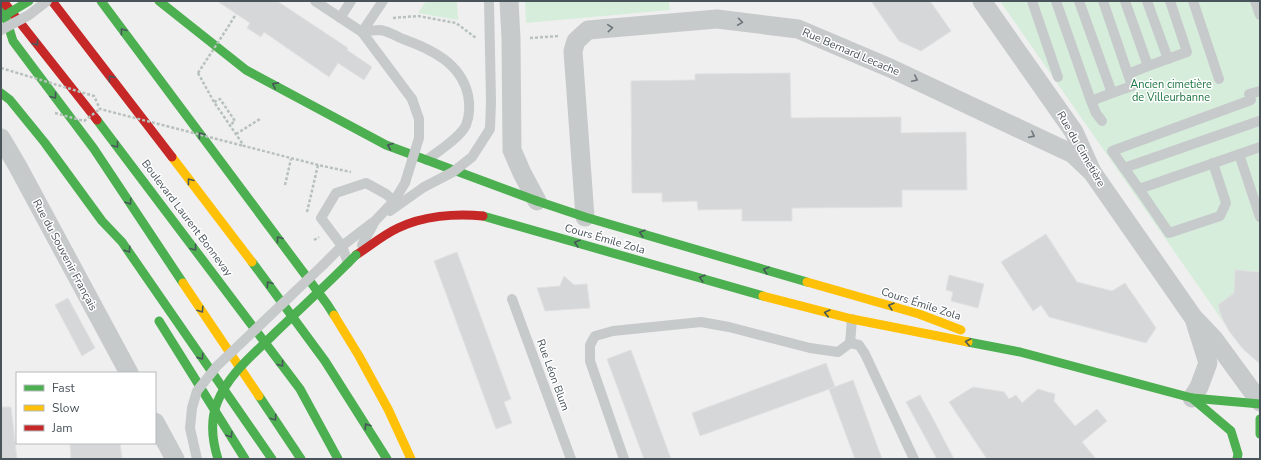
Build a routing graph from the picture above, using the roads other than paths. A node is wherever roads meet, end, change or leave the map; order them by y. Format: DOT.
graph roads {
  1 [pos="29,1"];
  2 [pos="47,1"];
  3 [pos="52,1"];
  4 [pos="101,1"];
  5 [pos="159,1"];
  6 [pos="316,1"];
  7 [pos="350,1"];
  8 [pos="383,1"];
  9 [pos="489,1"];
  10 [pos="509,1"];
  11 [pos="982,1"];
  12 [pos="1032,1"];
  13 [pos="1056,1"];
  14 [pos="1079,1"];
  15 [pos="1103,1"];
  16 [pos="1125,1"];
  17 [pos="1147,1"];
  18 [pos="1170,1"];
  19 [pos="1193,1"];
  20 [pos="1255,1"];
  21 [pos="2,2"];
  22 [pos="1260,15"];
  23 [pos="1,18"];
  24 [pos="340,18"];
  25 [pos="1,30"];
  26 [pos="362,32"];
  27 [pos="1168,59"];
  28 [pos="1148,66"];
  29 [pos="1128,74"];
  30 [pos="1058,77"];
  31 [pos="1219,79"];
  32 [pos="1260,91"];
  33 [pos="1112,93"];
  34 [pos="1,94"];
  35 [pos="1091,101"];
  36 [pos="1102,121"];
  37 [pos="1259,121"];
  38 [pos="1,138"];
  39 [pos="1260,147"];
  40 [pos="1239,154"];
  41 [pos="426,160"];
  42 [pos="1213,163"];
  43 [pos="1124,168"];
  44 [pos="1092,172"];
  45 [pos="1139,189"];
  46 [pos="394,201"];
  47 [pos="537,201"];
  48 [pos="585,217"];
  49 [pos="1260,218"];
  50 [pos="375,220"];
  51 [pos="102,221"];
  52 [pos="111,243"];
  53 [pos="342,246"];
  54 [pos="356,255"];
  55 [pos="348,263"];
  56 [pos="512,299"];
  57 [pos="154,313"];
  58 [pos="1193,317"];
  59 [pos="852,319"];
  60 [pos="850,343"];
  61 [pos="1020,352"];
  62 [pos="128,372"];
  63 [pos="1192,398"];
  64 [pos="1260,403"];
  65 [pos="1260,419"];
  66 [pos="156,424"];
  67 [pos="1260,434"];
  68 [pos="175,459"];
  69 [pos="197,459"];
  70 [pos="218,459"];
  71 [pos="245,459"];
  72 [pos="272,459"];
  73 [pos="301,459"];
  74 [pos="338,459"];
  75 [pos="387,459"];
  76 [pos="411,459"];
  77 [pos="572,459"];
  78 [pos="624,459"];
  79 [pos="914,459"];
  80 [pos="1237,459"];
  1 -- 23 [label="main road, bridge"];
  2 -- 25 [label="lane, bridge"];
  75 -- 3 [label="main road, one-way"];
  76 -- 4 [label="main road, one-way"];
  41 -- 5 [label="main road, Cours Émile Zola, one-way"];
  6 -- 24 [label="lane"];
  7 -- 24 [label="lane"];
  8 -- 26 [label="lane"];
  9 -- 50 [label="lane, bridge"];
  10 -- 47 [label="street"];
  11 -- 44 [label="street, Rue du Cimetière"];
  12 -- 30 [label="lane"];
  13 -- 35 [label="lane"];
  14 -- 33 [label="lane"];
  15 -- 29 [label="lane"];
  16 -- 28 [label="lane"];
  17 -- 27 [label="lane"];
  18 -- 27 [label="lane"];
  19 -- 31 [label="lane"];
  20 -- 22 [label="lane"];
  21 -- 73 [label="main road, one-way"];
  21 -- 74 [label="main road, Boulevard Laurent Bonnevay, one-way"];
  24 -- 26 [label="lane"];
  26 -- 41 [label="lane"];
  26 -- 46 [label="lane, bridge"];
  27 -- 28 [label="lane"];
  28 -- 29 [label="lane"];
  29 -- 33 [label="lane"];
  32 -- 43 [label="lane"];
  33 -- 35 [label="lane"];
  34 -- 51 [label="main road"];
  35 -- 36 [label="lane"];
  37 -- 43 [label="lane"];
  38 -- 62 [label="street, Rue du Souvenir Français"];
  39 -- 40 [label="lane"];
  40 -- 42 [label="lane"];
  40 -- 49 [label="lane"];
  41 -- 47 [label="main road, Cours Émile Zola"];
  42 -- 45 [label="lane"];
  42 -- 45 [label="lane"];
  43 -- 45 [label="lane"];
  48 -- 44 [label="street, Rue Bernard Lecache, one-way"];
  44 -- 58 [label="street, Rue du Cimetière"];
  46 -- 50 [label="lane"];
  46 -- 53 [label="lane"];
  47 -- 48 [label="main road, Cours Émile Zola"];
  61 -- 48 [label="main road, Cours Émile Zola, one-way"];
  50 -- 53 [label="lane"];
  50 -- 54 [label="lane"];
  51 -- 52 [label="main road"];
  51 -- 72 [label="main road, one-way"];
  53 -- 55 [label="lane"];
  53 -- 69 [label="lane, bridge"];
  54 -- 55 [label="main road, Cours Émile Zola, bridge"];
  59 -- 54 [label="main road, Cours Émile Zola, one-way"];
  55 -- 70 [label="main road, Cours Émile Zola, bridge"];
  56 -- 77 [label="lane, Rue Léon Blum"];
  57 -- 71 [label="main road, one-way"];
  58 -- 63 [label="street, Rue du Cimetière"];
  58 -- 64 [label="street, Rue du Cimetière"];
  59 -- 60 [label="lane"];
  61 -- 59 [label="main road, Cours Émile Zola, one-way"];
  60 -- 78 [label="lane"];
  60 -- 79 [label="lane"];
  61 -- 63 [label="main road, Cours Émile Zola"];
  63 -- 64 [label="main road, Cours Émile Zola"];
  63 -- 80 [label="main road"];
  65 -- 67 [label="main road"];
  66 -- 68 [label="street"];
}
